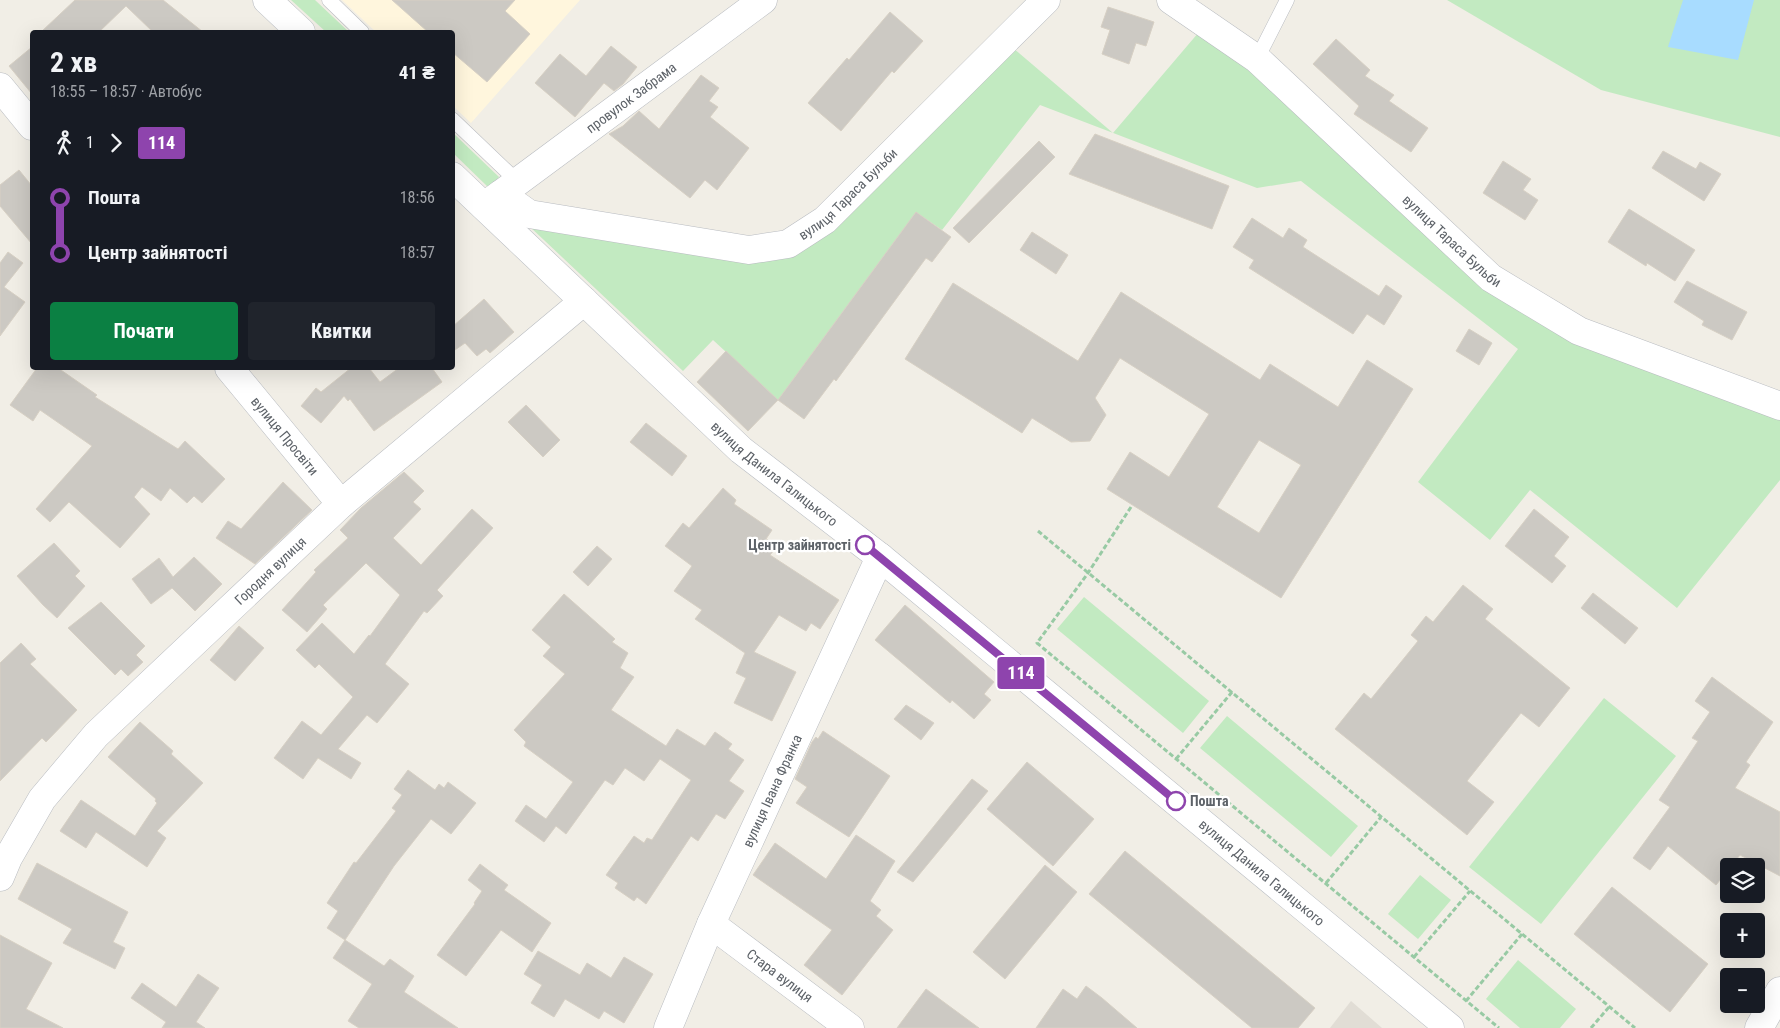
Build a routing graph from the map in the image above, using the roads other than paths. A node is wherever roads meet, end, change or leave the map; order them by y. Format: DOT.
graph roads {
  1 [pos="267,0"];
  2 [pos="328,0"];
  3 [pos="763,0"];
  4 [pos="1046,0"];
  5 [pos="1171,0"];
  6 [pos="1287,0"];
  7 [pos="299,30"];
  8 [pos="360,30"];
  9 [pos="1257,59"];
  10 [pos="0,86"];
  11 [pos="30,124"];
  12 [pos="455,124"];
  13 [pos="455,177"];
  14 [pos="501,194"];
  15 [pos="584,301"];
  16 [pos="231,370"];
  17 [pos="1780,406"];
  18 [pos="341,504"];
  19 [pos="880,557"];
  20 [pos="0,877"];
  21 [pos="711,924"];
  22 [pos="1780,991"];
  23 [pos="1767,1026"];
  24 [pos="668,1028"];
  25 [pos="850,1028"];
  26 [pos="1450,1028"];
  1 -- 7 [label="street"];
  2 -- 8 [label="lane"];
  3 -- 14 [label="street, провулок Забрама"];
  4 -- 14 [label="street, вулиця Тараса Бульби"];
  5 -- 9 [label="street, вулиця Тараса Бульби"];
  6 -- 9 [label="lane"];
  9 -- 17 [label="street, вулиця Тараса Бульби"];
  10 -- 11 [label="street"];
  12 -- 14 [label="lane"];
  13 -- 14 [label="street"];
  14 -- 15 [label="street, вулиця Данила Галицького"];
  15 -- 18 [label="street, Городня вулиця"];
  15 -- 19 [label="street, вулиця Данила Галицького"];
  16 -- 18 [label="street, вулиця Просвіти"];
  18 -- 20 [label="street, Городня вулиця"];
  19 -- 21 [label="street, вулиця Івана Франка"];
  19 -- 26 [label="street, вулиця Данила Галицького"];
  21 -- 24 [label="street, вулиця Івана Франка"];
  21 -- 25 [label="street, Стара вулиця"];
  22 -- 23 [label="street"];
}
